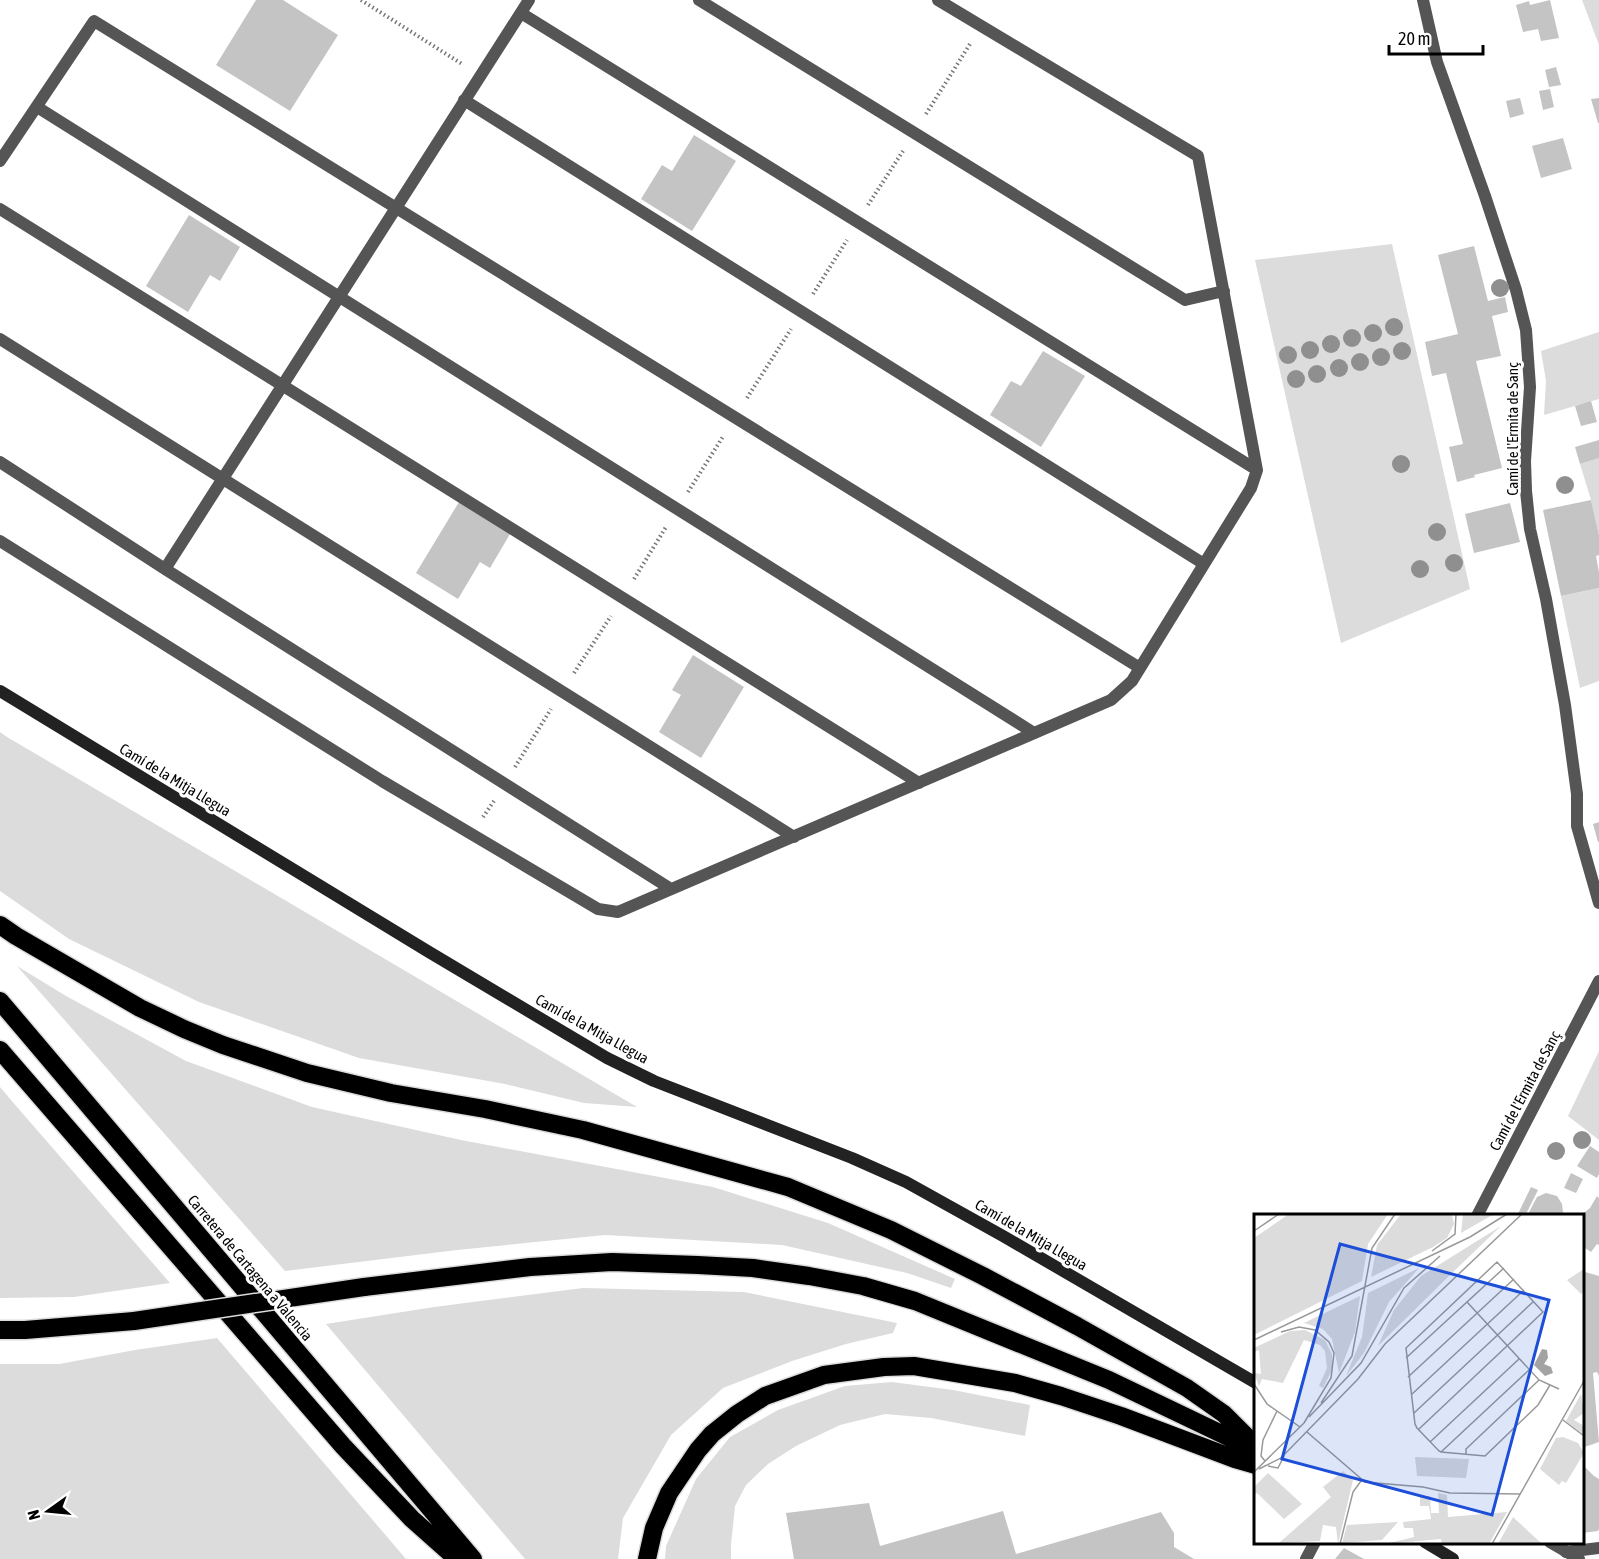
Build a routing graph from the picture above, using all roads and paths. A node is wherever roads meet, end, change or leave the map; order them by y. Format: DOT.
graph roads {
  1 [pos="361,0"];
  2 [pos="529,0"];
  3 [pos="699,0"];
  4 [pos="938,0"];
  5 [pos="1423,0"];
  6 [pos="521,13"];
  7 [pos="480,76"];
  8 [pos="464,100"];
  9 [pos="37,106"];
  10 [pos="0,161"];
  11 [pos="396,207"];
  12 [pos="0,209"];
  13 [pos="1224,291"];
  14 [pos="339,297"];
  15 [pos="0,339"];
  16 [pos="282,385"];
  17 [pos="0,462"];
  18 [pos="1257,470"];
  19 [pos="223,479"];
  20 [pos="0,541"];
  21 [pos="1204,564"];
  22 [pos="165,569"];
  23 [pos="1140,668"];
  24 [pos="0,691"];
  25 [pos="1034,733"];
  26 [pos="919,783"];
  27 [pos="794,837"];
  28 [pos="671,889"];
  29 [pos="1599,903"];
  30 [pos="0,925"];
  31 [pos="1599,981"];
  32 [pos="0,1001"];
  33 [pos="0,1050"];
  34 [pos="1478,1214"];
  35 [pos="0,1330"];
  36 [pos="1254,1382"];
  37 [pos="1254,1446"];
  38 [pos="1254,1447"];
  39 [pos="1254,1464"];
  40 [pos="1314,1544"];
  41 [pos="1428,1544"];
  42 [pos="1553,1544"];
  43 [pos="1599,1548"];
  44 [pos="1566,1552"];
  45 [pos="457,1559"];
  46 [pos="473,1559"];
  47 [pos="647,1559"];
  48 [pos="1306,1559"];
  49 [pos="1453,1559"];
  50 [pos="1579,1559"];
  1 -- 7 [label="path"];
  2 -- 6 [label="street"];
  3 -- 13 [label="street"];
  4 -- 13 [label="street"];
  5 -- 29 [label="street, Camí de l'Ermita de Sanç"];
  6 -- 7 [label="street"];
  6 -- 18 [label="street"];
  7 -- 8 [label="street"];
  8 -- 11 [label="street"];
  8 -- 21 [label="street"];
  9 -- 10 [label="street"];
  9 -- 11 [label="street"];
  9 -- 14 [label="street"];
  11 -- 14 [label="street"];
  11 -- 23 [label="street"];
  12 -- 16 [label="street"];
  13 -- 18 [label="street"];
  14 -- 16 [label="street"];
  14 -- 25 [label="street"];
  15 -- 19 [label="street"];
  16 -- 19 [label="street"];
  16 -- 26 [label="street"];
  17 -- 22 [label="street"];
  18 -- 21 [label="street"];
  19 -- 22 [label="street"];
  19 -- 27 [label="street"];
  20 -- 28 [label="street"];
  21 -- 23 [label="street"];
  22 -- 28 [label="street"];
  23 -- 25 [label="street"];
  24 -- 36 [label="street, Camí de la Mitja Llegua"];
  25 -- 26 [label="street"];
  26 -- 27 [label="street"];
  27 -- 28 [label="street"];
  30 -- 37 [label="highway"];
  31 -- 34 [label="street, Camí de l'Ermita de Sanç"];
  32 -- 46 [label="highway, Carretera de Cartagena a Valencia"];
  33 -- 45 [label="highway"];
  35 -- 38 [label="highway, bridge"];
  39 -- 47 [label="highway"];
  40 -- 48 [label="street"];
  41 -- 49 [label="street"];
  42 -- 44 [label="street"];
  43 -- 44 [label="street"];
  44 -- 50 [label="street"];
}
